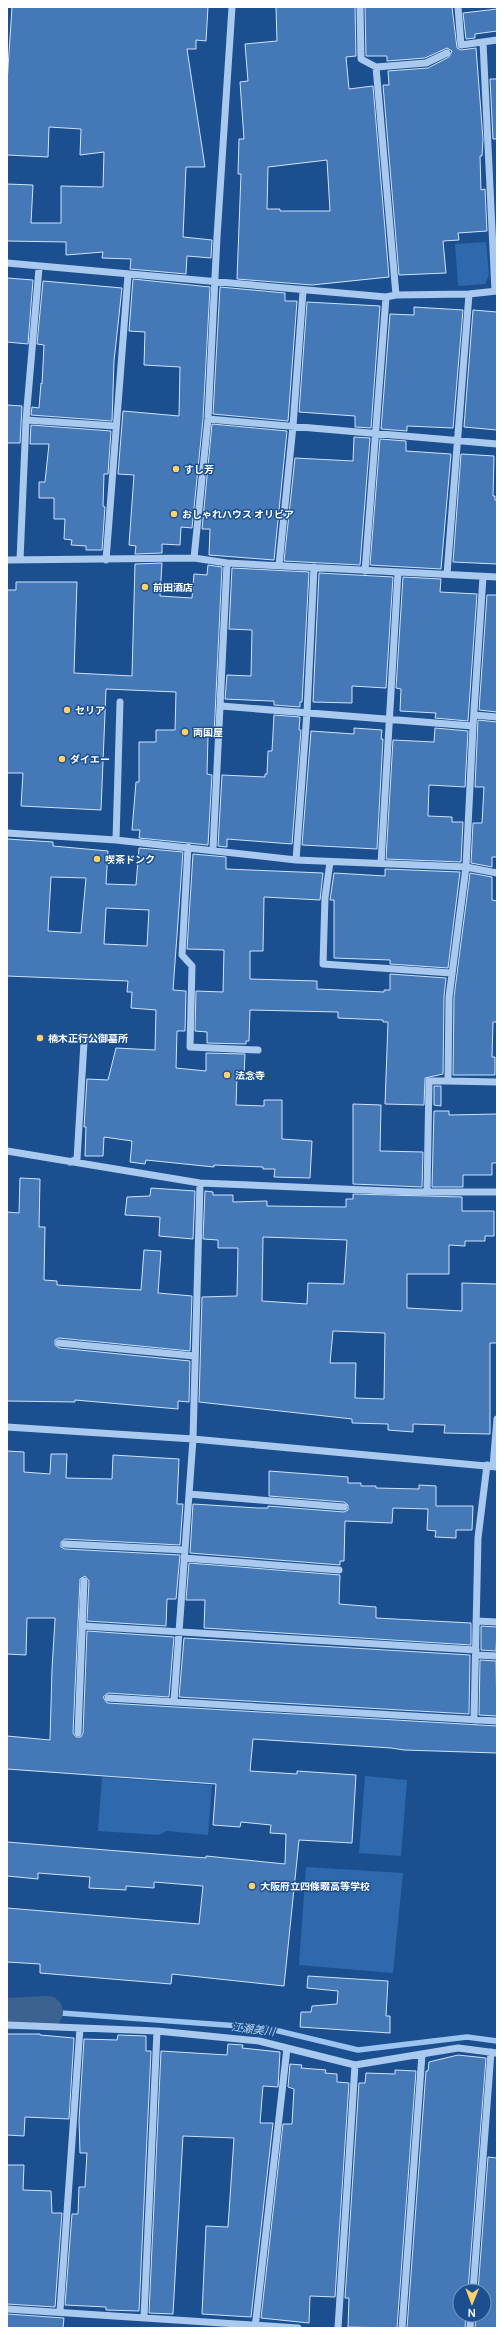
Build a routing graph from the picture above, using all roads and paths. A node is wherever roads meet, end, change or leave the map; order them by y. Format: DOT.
graph roads {
  1 [pos="232,7"];
  2 [pos="360,7"];
  3 [pos="458,7"];
  4 [pos="497,40"];
  5 [pos="483,42"];
  6 [pos="446,53"];
  7 [pos="376,67"];
  8 [pos="7,264"];
  9 [pos="39,268"];
  10 [pos="128,275"];
  11 [pos="216,284"];
  12 [pos="303,291"];
  13 [pos="496,291"];
  14 [pos="469,294"];
  15 [pos="396,295"];
  16 [pos="386,297"];
  17 [pos="208,419"];
  18 [pos="26,420"];
  19 [pos="116,426"];
  20 [pos="293,426"];
  21 [pos="377,434"];
  22 [pos="458,441"];
  23 [pos="497,444"];
  24 [pos="194,558"];
  25 [pos="7,560"];
  26 [pos="20,560"];
  27 [pos="106,560"];
  28 [pos="227,563"];
  29 [pos="279,565"];
  30 [pos="314,567"];
  31 [pos="365,571"];
  32 [pos="398,572"];
  33 [pos="447,574"];
  34 [pos="484,576"];
  35 [pos="497,577"];
  36 [pos="120,702"];
  37 [pos="221,706"];
  38 [pos="307,712"];
  39 [pos="474,715"];
  40 [pos="497,717"];
  41 [pos="389,720"];
  42 [pos="473,726"];
  43 [pos="7,833"];
  44 [pos="116,840"];
  45 [pos="188,847"];
  46 [pos="213,850"];
  47 [pos="296,860"];
  48 [pos="330,862"];
  49 [pos="381,863"];
  50 [pos="466,867"];
  51 [pos="497,873"];
  52 [pos="451,973"];
  53 [pos="86,1039"];
  54 [pos="258,1050"];
  55 [pos="448,1080"];
  56 [pos="497,1082"];
  57 [pos="7,1151"];
  58 [pos="70,1162"];
  59 [pos="200,1182"];
  60 [pos="427,1192"];
  61 [pos="497,1192"];
  62 [pos="60,1343"];
  63 [pos="195,1356"];
  64 [pos="497,1419"];
  65 [pos="7,1427"];
  66 [pos="193,1439"];
  67 [pos="493,1466"];
  68 [pos="189,1494"];
  69 [pos="344,1507"];
  70 [pos="65,1544"];
  71 [pos="185,1550"];
  72 [pos="184,1558"];
  73 [pos="339,1570"];
  74 [pos="84,1581"];
  75 [pos="476,1621"];
  76 [pos="497,1622"];
  77 [pos="83,1626"];
  78 [pos="179,1633"];
  79 [pos="476,1652"];
  80 [pos="497,1656"];
  81 [pos="108,1698"];
  82 [pos="174,1701"];
  83 [pos="474,1720"];
  84 [pos="497,1722"];
  85 [pos="78,1733"];
  86 [pos="7,2025"];
  87 [pos="80,2028"];
  88 [pos="157,2031"];
  89 [pos="287,2048"];
  90 [pos="494,2053"];
  91 [pos="422,2054"];
  92 [pos="355,2065"];
  93 [pos="474,2283"];
  94 [pos="7,2309"];
  95 [pos="60,2311"];
  96 [pos="144,2317"];
  97 [pos="204,2324"];
  98 [pos="256,2326"];
  99 [pos="298,2328"];
  100 [pos="338,2328"];
  101 [pos="402,2328"];
  1 -- 11 [label="street"];
  2 -- 7 [label="street"];
  3 -- 5 [label="street"];
  4 -- 5 [label="street"];
  5 -- 13 [label="street"];
  6 -- 7 [label="street"];
  7 -- 15 [label="street"];
  8 -- 9 [label="street"];
  9 -- 10 [label="street"];
  9 -- 18 [label="street"];
  10 -- 11 [label="street"];
  10 -- 19 [label="street"];
  11 -- 12 [label="street"];
  11 -- 17 [label="street"];
  12 -- 16 [label="street"];
  12 -- 20 [label="street"];
  13 -- 14 [label="street"];
  14 -- 15 [label="street"];
  14 -- 22 [label="street"];
  15 -- 16 [label="street"];
  16 -- 21 [label="street"];
  17 -- 20 [label="street"];
  17 -- 24 [label="street"];
  18 -- 19 [label="street"];
  18 -- 26 [label="street"];
  19 -- 27 [label="street"];
  20 -- 21 [label="street"];
  20 -- 29 [label="street"];
  21 -- 22 [label="street"];
  21 -- 31 [label="street"];
  22 -- 23 [label="street"];
  22 -- 33 [label="street"];
  24 -- 27 [label="street"];
  24 -- 28 [label="street"];
  25 -- 26 [label="street"];
  26 -- 27 [label="street"];
  28 -- 29 [label="street"];
  28 -- 37 [label="street"];
  29 -- 30 [label="street"];
  30 -- 31 [label="street"];
  30 -- 38 [label="street"];
  31 -- 32 [label="street"];
  32 -- 33 [label="street"];
  32 -- 41 [label="street"];
  33 -- 34 [label="street"];
  34 -- 35 [label="street"];
  34 -- 39 [label="street"];
  36 -- 44 [label="street"];
  37 -- 38 [label="street"];
  37 -- 46 [label="street"];
  38 -- 41 [label="street"];
  38 -- 47 [label="street"];
  39 -- 40 [label="street"];
  39 -- 42 [label="street"];
  41 -- 42 [label="street"];
  41 -- 49 [label="street"];
  42 -- 50 [label="street"];
  43 -- 44 [label="street"];
  44 -- 45 [label="street"];
  45 -- 46 [label="street"];
  45 -- 54 [label="street"];
  46 -- 47 [label="street"];
  47 -- 48 [label="street"];
  48 -- 49 [label="street"];
  48 -- 52 [label="street"];
  49 -- 50 [label="street"];
  50 -- 51 [label="street"];
  50 -- 52 [label="street"];
  52 -- 55 [label="street"];
  53 -- 58 [label="street"];
  55 -- 56 [label="street"];
  55 -- 60 [label="street"];
  57 -- 58 [label="street"];
  58 -- 59 [label="street"];
  59 -- 60 [label="street"];
  59 -- 63 [label="street"];
  60 -- 61 [label="street"];
  62 -- 63 [label="street"];
  63 -- 66 [label="street"];
  64 -- 67 [label="street"];
  65 -- 66 [label="street"];
  66 -- 67 [label="street"];
  66 -- 68 [label="street"];
  67 -- 75 [label="street"];
  68 -- 69 [label="street"];
  68 -- 71 [label="street"];
  70 -- 71 [label="street"];
  71 -- 72 [label="street"];
  72 -- 73 [label="street"];
  72 -- 78 [label="street"];
  74 -- 77 [label="street"];
  75 -- 76 [label="street"];
  75 -- 79 [label="street"];
  77 -- 78 [label="street"];
  77 -- 85 [label="street"];
  78 -- 79 [label="street"];
  78 -- 82 [label="street"];
  79 -- 80 [label="street"];
  79 -- 83 [label="street"];
  81 -- 82 [label="street"];
  82 -- 83 [label="street"];
  83 -- 84 [label="street"];
  86 -- 87 [label="street"];
  87 -- 88 [label="street"];
  87 -- 95 [label="street"];
  88 -- 89 [label="street"];
  88 -- 96 [label="street"];
  89 -- 92 [label="street"];
  89 -- 98 [label="street"];
  90 -- 91 [label="street"];
  90 -- 93 [label="street"];
  91 -- 92 [label="street"];
  91 -- 101 [label="street"];
  92 -- 100 [label="street"];
  94 -- 95 [label="street"];
  95 -- 96 [label="street"];
  96 -- 97 [label="street"];
  97 -- 98 [label="street"];
  98 -- 99 [label="street"];
}
